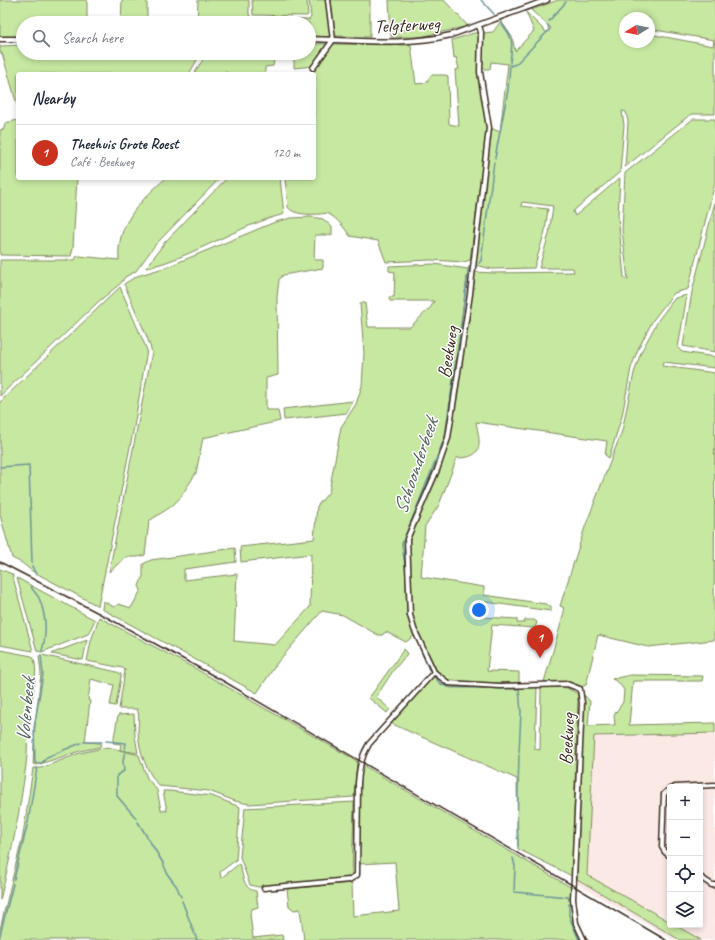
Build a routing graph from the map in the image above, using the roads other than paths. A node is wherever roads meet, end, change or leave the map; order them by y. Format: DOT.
graph roads {
  1 [pos="328,0"];
  2 [pos="547,0"];
  3 [pos="478,26"];
  4 [pos="0,39"];
  5 [pos="16,39"];
  6 [pos="316,39"];
  7 [pos="333,40"];
  8 [pos="313,68"];
  9 [pos="434,672"];
  10 [pos="715,785"];
  11 [pos="703,786"];
  12 [pos="667,792"];
  13 [pos="667,854"];
  14 [pos="703,879"];
  15 [pos="715,885"];
  16 [pos="264,888"];
  17 [pos="584,940"];
  1 -- 7 [label="street"];
  2 -- 3 [label="street, Telgterweg"];
  3 -- 7 [label="street, Telgterweg"];
  3 -- 9 [label="street, Beekweg"];
  4 -- 5 [label="street"];
  6 -- 7 [label="street, Telgterweg"];
  7 -- 8 [label="street"];
  9 -- 16 [label="street"];
  9 -- 17 [label="street, Beekweg"];
  10 -- 11 [label="street"];
  12 -- 13 [label="street"];
  14 -- 15 [label="street"];
}
